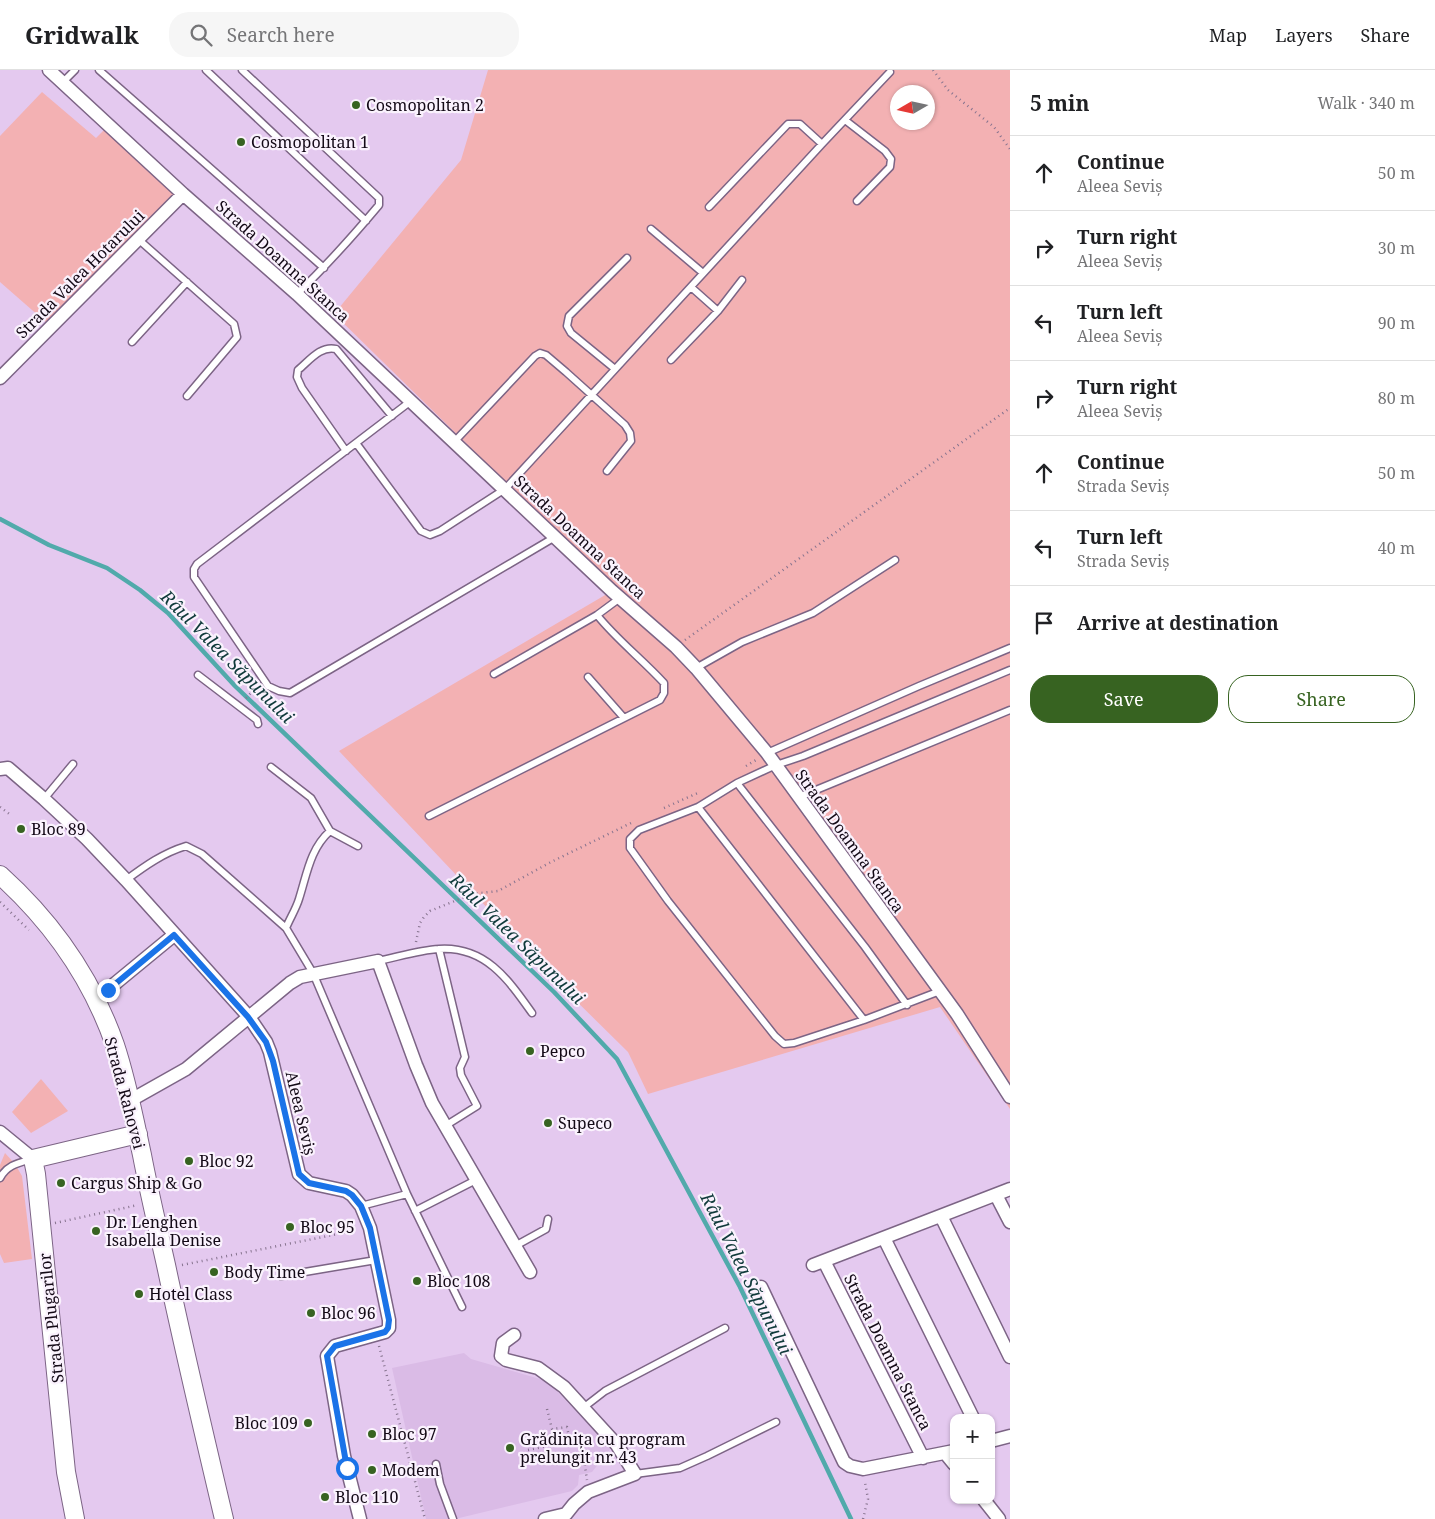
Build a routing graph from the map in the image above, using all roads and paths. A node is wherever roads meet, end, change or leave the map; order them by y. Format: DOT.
graph roads {
  1 [pos="49,70"];
  2 [pos="75,70"];
  3 [pos="99,70"];
  4 [pos="206,70"];
  5 [pos="242,70"];
  6 [pos="933,70"];
  7 [pos="890,72"];
  8 [pos="62,83"];
  9 [pos="845,120"];
  10 [pos="822,144"];
  11 [pos="1010,149"];
  12 [pos="183,194"];
  13 [pos="857,201"];
  14 [pos="709,208"];
  15 [pos="366,221"];
  16 [pos="651,229"];
  17 [pos="138,239"];
  18 [pos="627,258"];
  19 [pos="324,268"];
  20 [pos="703,274"];
  21 [pos="742,280"];
  22 [pos="187,282"];
  23 [pos="691,286"];
  24 [pos="297,294"];
  25 [pos="718,311"];
  26 [pos="132,342"];
  27 [pos="671,360"];
  28 [pos="615,369"];
  29 [pos="0,378"];
  30 [pos="592,394"];
  31 [pos="187,396"];
  32 [pos="411,401"];
  33 [pos="1010,408"];
  34 [pos="392,416"];
  35 [pos="455,441"];
  36 [pos="356,443"];
  37 [pos="346,450"];
  38 [pos="607,471"];
  39 [pos="504,489"];
  40 [pos="555,537"];
  41 [pos="895,560"];
  42 [pos="620,598"];
  43 [pos="597,615"];
  44 [pos="676,647"];
  45 [pos="1010,648"];
  46 [pos="696,668"];
  47 [pos="1010,670"];
  48 [pos="494,674"];
  49 [pos="198,675"];
  50 [pos="588,677"];
  51 [pos="1010,710"];
  52 [pos="624,718"];
  53 [pos="258,724"];
  54 [pos="767,753"];
  55 [pos="73,764"];
  56 [pos="776,765"];
  57 [pos="272,767"];
  58 [pos="0,769"];
  59 [pos="741,769"];
  60 [pos="737,783"];
  61 [pos="702,791"];
  62 [pos="799,797"];
  63 [pos="44,799"];
  64 [pos="698,806"];
  65 [pos="0,807"];
  66 [pos="661,809"];
  67 [pos="12,816"];
  68 [pos="429,816"];
  69 [pos="638,820"];
  70 [pos="330,830"];
  71 [pos="358,846"];
  72 [pos="0,875"];
  73 [pos="126,880"];
  74 [pos="0,902"];
  75 [pos="286,928"];
  76 [pos="32,932"];
  77 [pos="174,935"];
  78 [pos="439,949"];
  79 [pos="413,954"];
  80 [pos="378,962"];
  81 [pos="313,974"];
  82 [pos="940,991"];
  83 [pos="95,1000"];
  84 [pos="907,1005"];
  85 [pos="532,1013"];
  86 [pos="248,1017"];
  87 [pos="864,1020"];
  88 [pos="1010,1097"];
  89 [pos="131,1100"];
  90 [pos="446,1126"];
  91 [pos="0,1132"];
  92 [pos="138,1134"];
  93 [pos="33,1159"];
  94 [pos="0,1178"];
  95 [pos="476,1180"];
  96 [pos="1010,1189"];
  97 [pos="407,1194"];
  98 [pos="996,1195"];
  99 [pos="145,1203"];
  100 [pos="361,1206"];
  101 [pos="415,1211"];
  102 [pos="941,1216"];
  103 [pos="548,1219"];
  104 [pos="1010,1222"];
  105 [pos="51,1224"];
  106 [pos="370,1228"];
  107 [pos="884,1238"];
  108 [pos="516,1246"];
  109 [pos="376,1260"];
  110 [pos="166,1269"];
  111 [pos="530,1272"];
  112 [pos="281,1276"];
  113 [pos="761,1287"];
  114 [pos="462,1306"];
  115 [pos="725,1328"];
  116 [pos="376,1334"];
  117 [pos="514,1335"];
  118 [pos="1010,1357"];
  119 [pos="583,1408"];
  120 [pos="547,1409"];
  121 [pos="971,1414"];
  122 [pos="776,1422"];
  123 [pos="1010,1436"];
  124 [pos="995,1440"];
  125 [pos="570,1441"];
  126 [pos="528,1450"];
  127 [pos="949,1452"];
  128 [pos="923,1458"];
  129 [pos="436,1464"];
  130 [pos="863,1468"];
  131 [pos="635,1474"];
  132 [pos="588,1492"];
  133 [pos="987,1504"];
  134 [pos="566,1517"];
  135 [pos="75,1519"];
  136 [pos="224,1519"];
  137 [pos="360,1519"];
  138 [pos="425,1519"];
  139 [pos="453,1519"];
  140 [pos="545,1519"];
  141 [pos="863,1519"];
  142 [pos="999,1519"];
  1 -- 8 [label="street, Strada Doamna Stanca"];
  2 -- 8 [label="lane"];
  3 -- 19 [label="lane"];
  4 -- 15 [label="lane"];
  5 -- 15 [label="lane"];
  6 -- 11 [label="path"];
  7 -- 9 [label="lane"];
  8 -- 12 [label="street, Strada Doamna Stanca"];
  9 -- 10 [label="lane"];
  9 -- 13 [label="lane"];
  10 -- 14 [label="lane"];
  10 -- 20 [label="lane"];
  12 -- 17 [label="street, Strada Valea Hotarului"];
  12 -- 24 [label="street, Strada Doamna Stanca"];
  15 -- 19 [label="lane"];
  16 -- 20 [label="lane"];
  17 -- 22 [label="lane"];
  17 -- 29 [label="street, Strada Valea Hotarului"];
  18 -- 28 [label="lane"];
  19 -- 24 [label="lane"];
  20 -- 23 [label="lane"];
  21 -- 25 [label="lane"];
  22 -- 26 [label="lane"];
  22 -- 31 [label="lane"];
  23 -- 25 [label="lane"];
  23 -- 28 [label="lane"];
  24 -- 32 [label="street, Strada Doamna Stanca"];
  25 -- 27 [label="lane"];
  28 -- 30 [label="lane"];
  30 -- 35 [label="lane"];
  30 -- 38 [label="lane"];
  30 -- 39 [label="lane"];
  32 -- 34 [label="lane"];
  32 -- 35 [label="street, Strada Doamna Stanca"];
  33 -- 44 [label="path"];
  34 -- 36 [label="lane"];
  34 -- 37 [label="lane"];
  35 -- 39 [label="street, Strada Doamna Stanca"];
  36 -- 37 [label="lane"];
  36 -- 39 [label="lane"];
  37 -- 40 [label="lane"];
  39 -- 40 [label="street, Strada Doamna Stanca"];
  40 -- 42 [label="street, Strada Doamna Stanca"];
  41 -- 46 [label="lane"];
  42 -- 43 [label="lane"];
  42 -- 44 [label="street, Strada Doamna Stanca"];
  43 -- 48 [label="lane"];
  43 -- 52 [label="lane"];
  44 -- 46 [label="street, Strada Doamna Stanca"];
  45 -- 54 [label="lane"];
  46 -- 54 [label="street, Strada Doamna Stanca"];
  47 -- 56 [label="lane"];
  49 -- 53 [label="lane"];
  50 -- 52 [label="lane"];
  51 -- 62 [label="lane"];
  52 -- 68 [label="lane"];
  54 -- 56 [label="street, Strada Doamna Stanca"];
  54 -- 59 [label="path"];
  55 -- 63 [label="lane"];
  56 -- 60 [label="lane"];
  56 -- 62 [label="street, Strada Doamna Stanca"];
  57 -- 70 [label="lane"];
  58 -- 63 [label="street"];
  60 -- 64 [label="lane"];
  60 -- 84 [label="lane"];
  61 -- 66 [label="path"];
  62 -- 82 [label="street, Strada Doamna Stanca"];
  63 -- 73 [label="street"];
  64 -- 87 [label="lane"];
  64 -- 87 [label="lane"];
  65 -- 67 [label="path"];
  69 -- 79 [label="path"];
  70 -- 71 [label="lane"];
  70 -- 75 [label="lane"];
  72 -- 83 [label="street, Strada Rahovei"];
  73 -- 75 [label="lane"];
  73 -- 77 [label="street"];
  74 -- 76 [label="path"];
  75 -- 81 [label="lane"];
  77 -- 83 [label="street"];
  77 -- 86 [label="street, Aleea Seviș"];
  78 -- 79 [label="lane"];
  78 -- 85 [label="lane"];
  78 -- 90 [label="lane"];
  79 -- 80 [label="lane"];
  80 -- 81 [label="street"];
  80 -- 90 [label="street"];
  81 -- 86 [label="street"];
  81 -- 97 [label="lane"];
  82 -- 84 [label="lane"];
  82 -- 88 [label="street, Strada Doamna Stanca"];
  83 -- 89 [label="street, Strada Rahovei"];
  84 -- 87 [label="lane"];
  86 -- 89 [label="street"];
  86 -- 100 [label="street, Aleea Seviș"];
  89 -- 92 [label="street, Strada Rahovei"];
  90 -- 95 [label="street"];
  91 -- 93 [label="street"];
  92 -- 93 [label="street"];
  92 -- 110 [label="street, Strada Rahovei"];
  93 -- 94 [label="lane"];
  93 -- 135 [label="street, Strada Plugarilor"];
  95 -- 101 [label="lane"];
  95 -- 108 [label="street"];
  96 -- 98 [label="street, Strada Doamna Stanca"];
  97 -- 100 [label="lane"];
  97 -- 101 [label="lane"];
  98 -- 102 [label="street, Strada Doamna Stanca"];
  98 -- 104 [label="street"];
  99 -- 105 [label="path"];
  100 -- 106 [label="street, Aleea Seviș"];
  101 -- 114 [label="lane"];
  102 -- 107 [label="street, Strada Doamna Stanca"];
  102 -- 118 [label="street"];
  103 -- 108 [label="lane"];
  106 -- 109 [label="street, Aleea Seviș"];
  106 -- 110 [label="path"];
  107 -- 121 [label="street"];
  107 -- 128 [label="street, Strada Doamna Stanca"];
  108 -- 111 [label="street"];
  109 -- 112 [label="lane"];
  109 -- 116 [label="street, Aleea Seviș"];
  110 -- 136 [label="street, Strada Rahovei"];
  113 -- 130 [label="street"];
  115 -- 119 [label="lane"];
  116 -- 137 [label="street"];
  116 -- 138 [label="path"];
  117 -- 119 [label="street"];
  119 -- 131 [label="street"];
  120 -- 125 [label="path"];
  122 -- 131 [label="lane"];
  123 -- 124 [label="street"];
  125 -- 126 [label="path"];
  125 -- 132 [label="path"];
  127 -- 128 [label="street"];
  128 -- 130 [label="street"];
  129 -- 139 [label="lane"];
  130 -- 141 [label="path"];
  131 -- 132 [label="street"];
  132 -- 134 [label="street"];
  133 -- 142 [label="street"];
  134 -- 140 [label="street"];
}
